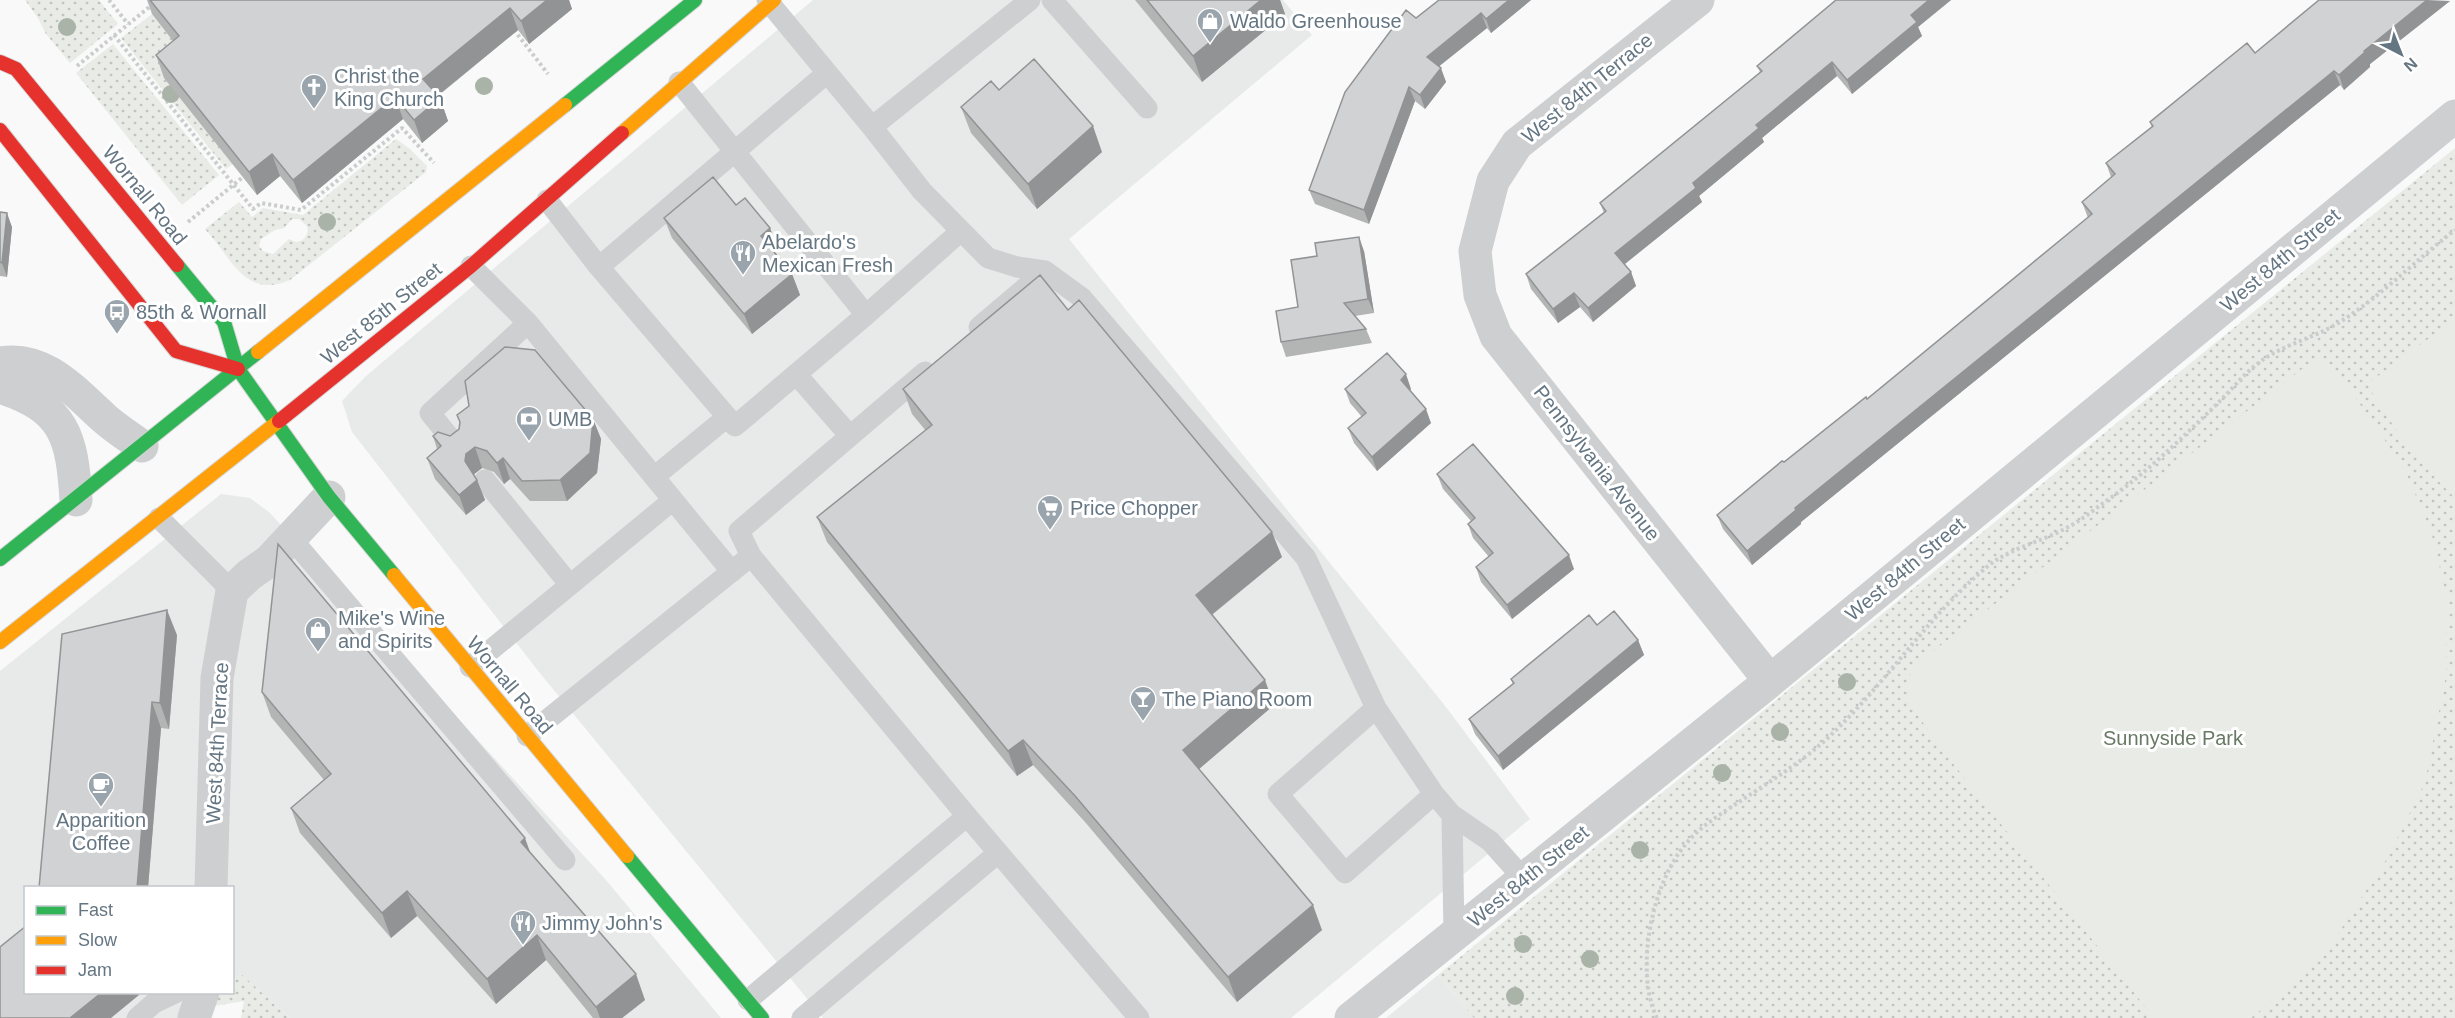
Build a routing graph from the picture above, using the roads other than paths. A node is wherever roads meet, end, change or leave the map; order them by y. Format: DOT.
graph roads {
  1 [pos="695,0"];
  2 [pos="1030,0"];
  3 [pos="1052,0"];
  4 [pos="1698,0"];
  5 [pos="770,1"];
  6 [pos="0,62"];
  7 [pos="827,73"];
  8 [pos="679,82"];
  9 [pos="1147,108"];
  10 [pos="2455,116"];
  11 [pos="872,127"];
  12 [pos="0,130"];
  13 [pos="733,152"];
  14 [pos="547,200"];
  15 [pos="1482,223"];
  16 [pos="961,231"];
  17 [pos="471,266"];
  18 [pos="599,267"];
  19 [pos="1045,271"];
  20 [pos="866,315"];
  21 [pos="528,323"];
  22 [pos="965,339"];
  23 [pos="938,361"];
  24 [pos="0,363"];
  25 [pos="238,369"];
  26 [pos="796,374"];
  27 [pos="0,387"];
  28 [pos="727,417"];
  29 [pos="275,423"];
  30 [pos="850,436"];
  31 [pos="455,444"];
  32 [pos="142,446"];
  33 [pos="654,477"];
  34 [pos="485,480"];
  35 [pos="329,497"];
  36 [pos="76,500"];
  37 [pos="673,500"];
  38 [pos="159,518"];
  39 [pos="291,538"];
  40 [pos="751,556"];
  41 [pos="0,559"];
  42 [pos="732,572"];
  43 [pos="570,585"];
  44 [pos="232,591"];
  45 [pos="0,642"];
  46 [pos="470,667"];
  47 [pos="1770,681"];
  48 [pos="1376,708"];
  49 [pos="527,736"];
  50 [pos="1434,794"];
  51 [pos="1452,815"];
  52 [pos="967,816"];
  53 [pos="998,853"];
  54 [pos="566,860"];
  55 [pos="1524,879"];
  56 [pos="211,886"];
  57 [pos="1454,935"];
  58 [pos="175,994"];
  59 [pos="203,994"];
  60 [pos="748,1000"];
  61 [pos="136,1018"];
  62 [pos="194,1018"];
  63 [pos="762,1018"];
  64 [pos="802,1018"];
  65 [pos="1139,1018"];
  66 [pos="1351,1018"];
  1 -- 25 [label="main road"];
  2 -- 11 [label="lane"];
  3 -- 9 [label="lane"];
  4 -- 15 [label="street, West 84th Terrace"];
  5 -- 7 [label="lane"];
  5 -- 8 [label="main road, West 85th Street"];
  6 -- 25 [label="main road, Wornall Road"];
  7 -- 11 [label="lane"];
  7 -- 13 [label="lane"];
  8 -- 13 [label="lane"];
  8 -- 14 [label="main road, West 85th Street"];
  10 -- 47 [label="street, West 84th Street"];
  11 -- 16 [label="lane"];
  12 -- 25 [label="main road"];
  13 -- 18 [label="lane"];
  13 -- 20 [label="lane"];
  14 -- 17 [label="main road, West 85th Street"];
  14 -- 18 [label="lane"];
  15 -- 47 [label="street, Pennsylvania Avenue"];
  16 -- 19 [label="lane"];
  16 -- 20 [label="lane"];
  17 -- 21 [label="lane"];
  17 -- 29 [label="main road, West 85th Street"];
  18 -- 28 [label="lane"];
  19 -- 22 [label="lane"];
  19 -- 48 [label="lane"];
  20 -- 26 [label="lane"];
  21 -- 31 [label="lane"];
  21 -- 33 [label="lane"];
  23 -- 30 [label="lane"];
  24 -- 32 [label="street"];
  25 -- 29 [label="main road, Wornall Road"];
  25 -- 32 [label="main road"];
  26 -- 28 [label="lane"];
  26 -- 30 [label="lane"];
  27 -- 36 [label="street"];
  28 -- 33 [label="lane"];
  29 -- 35 [label="main road, Wornall Road"];
  29 -- 38 [label="main road, West 85th Street"];
  30 -- 40 [label="lane"];
  32 -- 36 [label="main road"];
  33 -- 37 [label="lane"];
  34 -- 43 [label="lane"];
  35 -- 39 [label="street"];
  35 -- 46 [label="main road, Wornall Road"];
  36 -- 41 [label="main road"];
  37 -- 42 [label="lane"];
  37 -- 43 [label="lane"];
  38 -- 44 [label="lane"];
  38 -- 45 [label="main road, West 85th Street"];
  39 -- 44 [label="street"];
  39 -- 54 [label="lane"];
  40 -- 42 [label="lane"];
  40 -- 52 [label="lane"];
  42 -- 49 [label="lane"];
  43 -- 46 [label="lane"];
  44 -- 56 [label="street, West 84th Terrace"];
  46 -- 49 [label="main road, Wornall Road"];
  47 -- 55 [label="street, West 84th Street"];
  48 -- 50 [label="lane"];
  48 -- 50 [label="lane"];
  49 -- 60 [label="main road, Wornall Road"];
  50 -- 51 [label="lane"];
  51 -- 55 [label="lane"];
  51 -- 57 [label="lane"];
  52 -- 53 [label="lane"];
  52 -- 60 [label="lane"];
  53 -- 64 [label="lane"];
  53 -- 65 [label="lane"];
  55 -- 57 [label="street, West 84th Street"];
  57 -- 66 [label="street, West 84th Street"];
  58 -- 61 [label="lane"];
  59 -- 62 [label="street"];
  60 -- 63 [label="main road, Wornall Road"];
}
